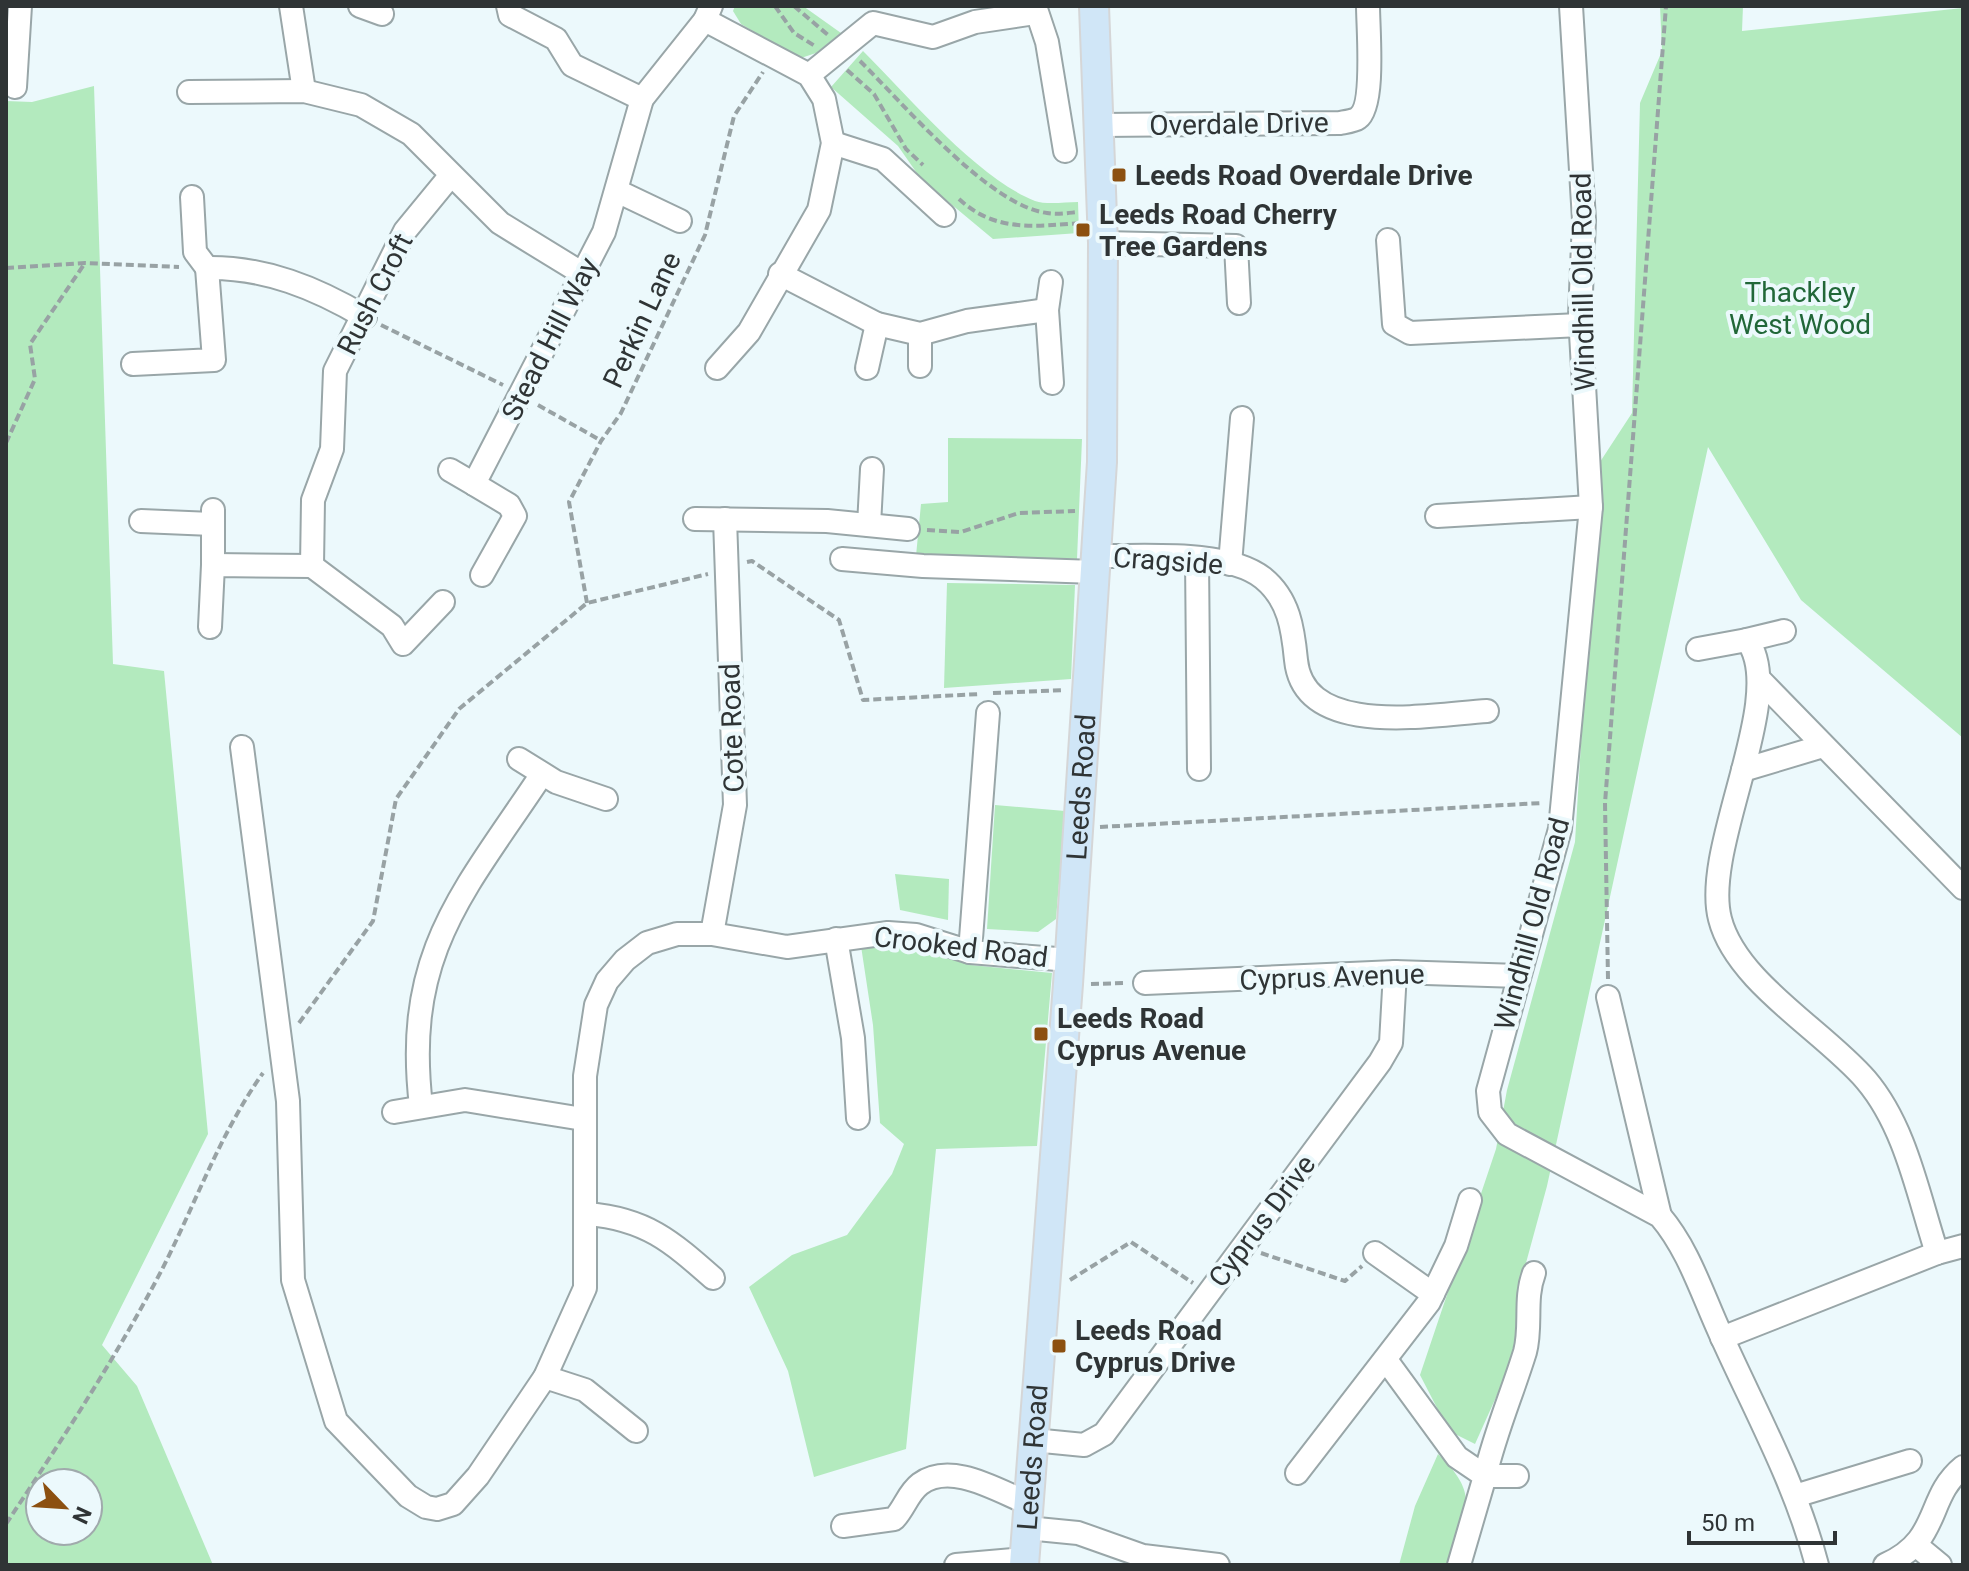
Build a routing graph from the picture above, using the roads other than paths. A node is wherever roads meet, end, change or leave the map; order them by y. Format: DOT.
graph roads {
  1 [pos="20,6"];
  2 [pos="291,6"];
  3 [pos="360,6"];
  4 [pos="508,6"];
  5 [pos="1094,6"];
  6 [pos="1368,6"];
  7 [pos="1571,6"];
  8 [pos="1035,10"];
  9 [pos="708,13"];
  10 [pos="382,14"];
  11 [pos="872,15"];
  12 [pos="809,75"];
  13 [pos="15,87"];
  14 [pos="304,91"];
  15 [pos="189,92"];
  16 [pos="642,99"];
  17 [pos="1100,125"];
  18 [pos="833,143"];
  19 [pos="1065,151"];
  20 [pos="451,175"];
  21 [pos="617,191"];
  22 [pos="192,197"];
  23 [pos="950,206"];
  24 [pos="680,221"];
  25 [pos="1102,225"];
  26 [pos="1388,240"];
  27 [pos="207,268"];
  28 [pos="583,274"];
  29 [pos="780,274"];
  30 [pos="1051,282"];
  31 [pos="1239,303"];
  32 [pos="1047,310"];
  33 [pos="365,317"];
  34 [pos="877,324"];
  35 [pos="1580,325"];
  36 [pos="920,334"];
  37 [pos="133,364"];
  38 [pos="920,366"];
  39 [pos="717,368"];
  40 [pos="867,368"];
  41 [pos="1052,383"];
  42 [pos="1242,418"];
  43 [pos="872,469"];
  44 [pos="450,470"];
  45 [pos="474,484"];
  46 [pos="1591,507"];
  47 [pos="1437,516"];
  48 [pos="695,519"];
  49 [pos="725,519"];
  50 [pos="141,521"];
  51 [pos="869,525"];
  52 [pos="908,529"];
  53 [pos="842,559"];
  54 [pos="1197,559"];
  55 [pos="1095,564"];
  56 [pos="1230,564"];
  57 [pos="213,565"];
  58 [pos="312,566"];
  59 [pos="482,575"];
  60 [pos="443,602"];
  61 [pos="210,627"];
  62 [pos="1784,631"];
  63 [pos="1747,640"];
  64 [pos="1698,649"];
  65 [pos="1761,681"];
  66 [pos="1487,711"];
  67 [pos="988,713"];
  68 [pos="1823,746"];
  69 [pos="242,747"];
  70 [pos="519,759"];
  71 [pos="1199,769"];
  72 [pos="1743,770"];
  73 [pos="542,774"];
  74 [pos="606,799"];
  75 [pos="1963,888"];
  76 [pos="712,934"];
  77 [pos="836,939"];
  78 [pos="970,952"];
  79 [pos="1069,972"];
  80 [pos="1395,972"];
  81 [pos="1519,976"];
  82 [pos="1145,983"];
  83 [pos="1608,997"];
  84 [pos="421,1106"];
  85 [pos="394,1112"];
  86 [pos="858,1118"];
  87 [pos="583,1119"];
  88 [pos="1470,1200"];
  89 [pos="588,1214"];
  90 [pos="1660,1216"];
  91 [pos="1963,1246"];
  92 [pos="1375,1253"];
  93 [pos="1937,1253"];
  94 [pos="1534,1273"];
  95 [pos="713,1278"];
  96 [pos="1433,1294"];
  97 [pos="1722,1338"];
  98 [pos="1386,1360"];
  99 [pos="545,1377"];
  100 [pos="636,1431"];
  101 [pos="1033,1440"];
  102 [pos="1910,1461"];
  103 [pos="1963,1467"];
  104 [pos="1297,1473"];
  105 [pos="1485,1476"];
  106 [pos="1517,1476"];
  107 [pos="1795,1496"];
  108 [pos="1027,1516"];
  109 [pos="843,1526"];
  110 [pos="1917,1546"];
  111 [pos="1024,1562"];
  112 [pos="956,1565"];
  113 [pos="1218,1565"];
  114 [pos="1459,1565"];
  115 [pos="1817,1565"];
  116 [pos="1885,1565"];
  117 [pos="1940,1565"];
  1 -- 13 [label="street"];
  2 -- 14 [label="street"];
  3 -- 10 [label="street"];
  4 -- 16 [label="street"];
  5 -- 17 [label="main road, Leeds Road"];
  6 -- 17 [label="street, Overdale Drive"];
  7 -- 35 [label="street, Windhill Old Road"];
  8 -- 11 [label="street"];
  8 -- 19 [label="street"];
  9 -- 12 [label="street"];
  9 -- 16 [label="street, Stead Hill Way"];
  11 -- 12 [label="street"];
  12 -- 18 [label="street"];
  14 -- 15 [label="street"];
  14 -- 20 [label="street"];
  16 -- 21 [label="street, Stead Hill Way"];
  17 -- 25 [label="main road, Leeds Road"];
  18 -- 23 [label="street"];
  18 -- 29 [label="street"];
  20 -- 28 [label="street"];
  20 -- 33 [label="street, Rush Croft"];
  21 -- 24 [label="street"];
  21 -- 28 [label="street, Stead Hill Way"];
  22 -- 27 [label="street"];
  25 -- 31 [label="street"];
  25 -- 55 [label="main road, Leeds Road"];
  26 -- 35 [label="street"];
  27 -- 33 [label="street"];
  27 -- 37 [label="street"];
  28 -- 45 [label="street, Stead Hill Way"];
  29 -- 34 [label="street"];
  29 -- 39 [label="street"];
  30 -- 32 [label="street"];
  32 -- 36 [label="street"];
  32 -- 41 [label="street"];
  33 -- 58 [label="street, Rush Croft"];
  34 -- 36 [label="street"];
  34 -- 40 [label="street"];
  35 -- 46 [label="street, Windhill Old Road"];
  36 -- 38 [label="street"];
  42 -- 56 [label="street"];
  43 -- 51 [label="street"];
  44 -- 45 [label="street"];
  45 -- 59 [label="street"];
  46 -- 47 [label="street"];
  46 -- 81 [label="street, Windhill Old Road"];
  48 -- 49 [label="street"];
  49 -- 51 [label="street"];
  49 -- 76 [label="street, Cote Road"];
  50 -- 57 [label="street"];
  51 -- 52 [label="street"];
  53 -- 55 [label="street, Cragside"];
  54 -- 55 [label="street, Cragside"];
  54 -- 56 [label="street, Cragside"];
  54 -- 71 [label="street"];
  55 -- 79 [label="main road, Leeds Road"];
  56 -- 66 [label="street, Cragside"];
  57 -- 58 [label="street"];
  57 -- 61 [label="street"];
  58 -- 60 [label="street"];
  62 -- 63 [label="street"];
  63 -- 64 [label="street"];
  63 -- 65 [label="street"];
  65 -- 68 [label="street"];
  65 -- 72 [label="street"];
  67 -- 78 [label="street"];
  68 -- 72 [label="street"];
  68 -- 75 [label="street"];
  69 -- 99 [label="street, Crooked Road"];
  70 -- 73 [label="street"];
  72 -- 93 [label="street"];
  73 -- 74 [label="street"];
  73 -- 84 [label="street"];
  76 -- 77 [label="street, Crooked Road"];
  76 -- 87 [label="street, Crooked Road"];
  77 -- 78 [label="street, Crooked Road"];
  77 -- 86 [label="street"];
  78 -- 79 [label="street, Crooked Road"];
  79 -- 101 [label="main road, Leeds Road"];
  80 -- 81 [label="street, Cyprus Avenue"];
  80 -- 82 [label="street, Cyprus Avenue"];
  80 -- 101 [label="street, Cyprus Drive"];
  81 -- 90 [label="street, Windhill Old Road"];
  83 -- 90 [label="street"];
  84 -- 85 [label="street"];
  84 -- 87 [label="street"];
  87 -- 89 [label="street, Crooked Road"];
  88 -- 96 [label="street"];
  89 -- 95 [label="street"];
  89 -- 99 [label="street, Crooked Road"];
  90 -- 97 [label="street, Windhill Old Road"];
  91 -- 93 [label="street"];
  92 -- 96 [label="street"];
  93 -- 97 [label="street"];
  94 -- 105 [label="street"];
  96 -- 98 [label="street"];
  97 -- 107 [label="street, Windhill Old Road"];
  98 -- 104 [label="street"];
  98 -- 105 [label="street"];
  99 -- 100 [label="street"];
  101 -- 108 [label="main road, Leeds Road"];
  102 -- 107 [label="street"];
  103 -- 110 [label="street"];
  105 -- 106 [label="street"];
  105 -- 114 [label="street"];
  107 -- 115 [label="street, Windhill Old Road"];
  108 -- 109 [label="street"];
  108 -- 111 [label="main road, Leeds Road"];
  108 -- 113 [label="street"];
  110 -- 116 [label="street"];
  110 -- 117 [label="street"];
  111 -- 112 [label="street"];
}
